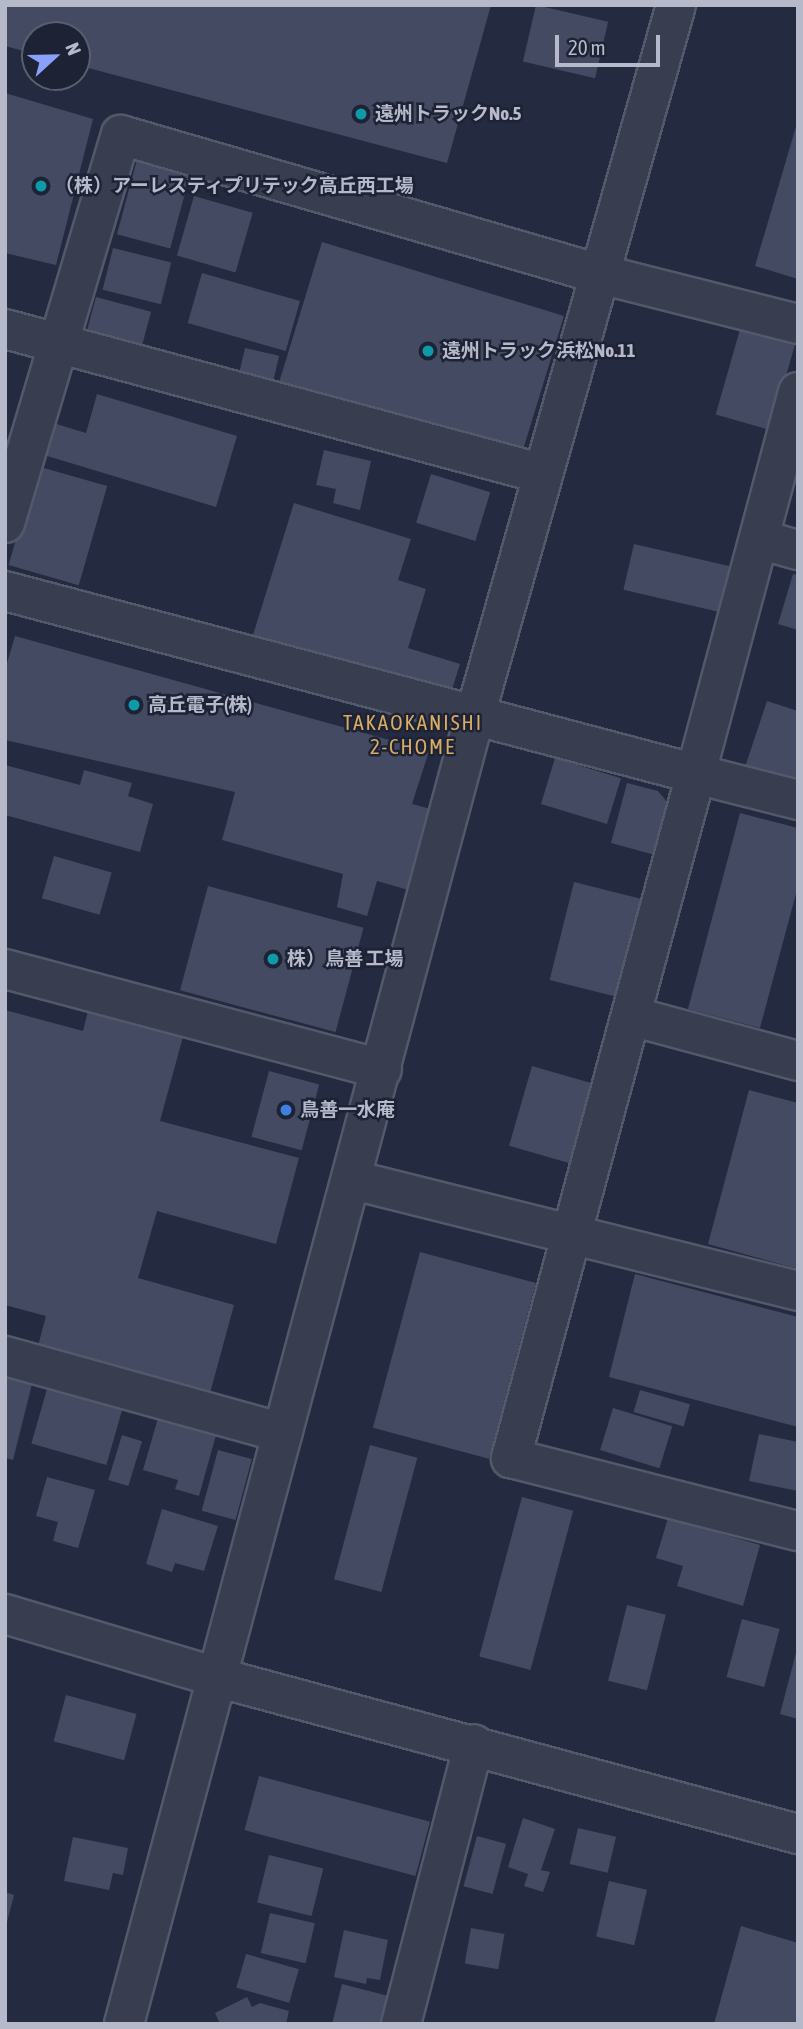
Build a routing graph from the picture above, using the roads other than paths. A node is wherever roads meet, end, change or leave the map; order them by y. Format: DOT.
graph roads {
  1 [pos="677,5"];
  2 [pos="600,274"];
  3 [pos="798,324"];
  4 [pos="5,329"];
  5 [pos="59,343"];
  6 [pos="798,392"];
  7 [pos="543,474"];
  8 [pos="5,523"];
  9 [pos="759,539"];
  10 [pos="798,550"];
  11 [pos="5,592"];
  12 [pos="474,719"];
  13 [pos="696,774"];
  14 [pos="798,800"];
  15 [pos="5,969"];
  16 [pos="635,1017"];
  17 [pos="798,1061"];
  18 [pos="382,1069"];
  19 [pos="352,1180"];
  20 [pos="572,1231"];
  21 [pos="798,1291"];
  22 [pos="5,1356"];
  23 [pos="283,1433"];
  24 [pos="798,1531"];
  25 [pos="5,1614"];
  26 [pos="216,1677"];
  27 [pos="474,1744"];
  28 [pos="798,1834"];
  29 [pos="124,2024"];
  30 [pos="401,2024"];
  1 -- 2 [label="street"];
  2 -- 3 [label="street"];
  2 -- 5 [label="street"];
  2 -- 7 [label="street"];
  4 -- 5 [label="street"];
  5 -- 7 [label="street"];
  5 -- 8 [label="street"];
  6 -- 9 [label="street"];
  7 -- 12 [label="street"];
  9 -- 10 [label="street"];
  9 -- 13 [label="street"];
  11 -- 12 [label="street"];
  12 -- 13 [label="street"];
  12 -- 18 [label="street"];
  13 -- 14 [label="street"];
  13 -- 16 [label="street"];
  15 -- 18 [label="street"];
  16 -- 17 [label="street"];
  16 -- 20 [label="street"];
  18 -- 19 [label="street"];
  19 -- 20 [label="street"];
  19 -- 23 [label="street"];
  20 -- 21 [label="street"];
  20 -- 24 [label="street"];
  22 -- 23 [label="street"];
  23 -- 26 [label="street"];
  25 -- 26 [label="street"];
  26 -- 27 [label="street"];
  26 -- 29 [label="street"];
  27 -- 28 [label="street"];
  27 -- 30 [label="street"];
}
